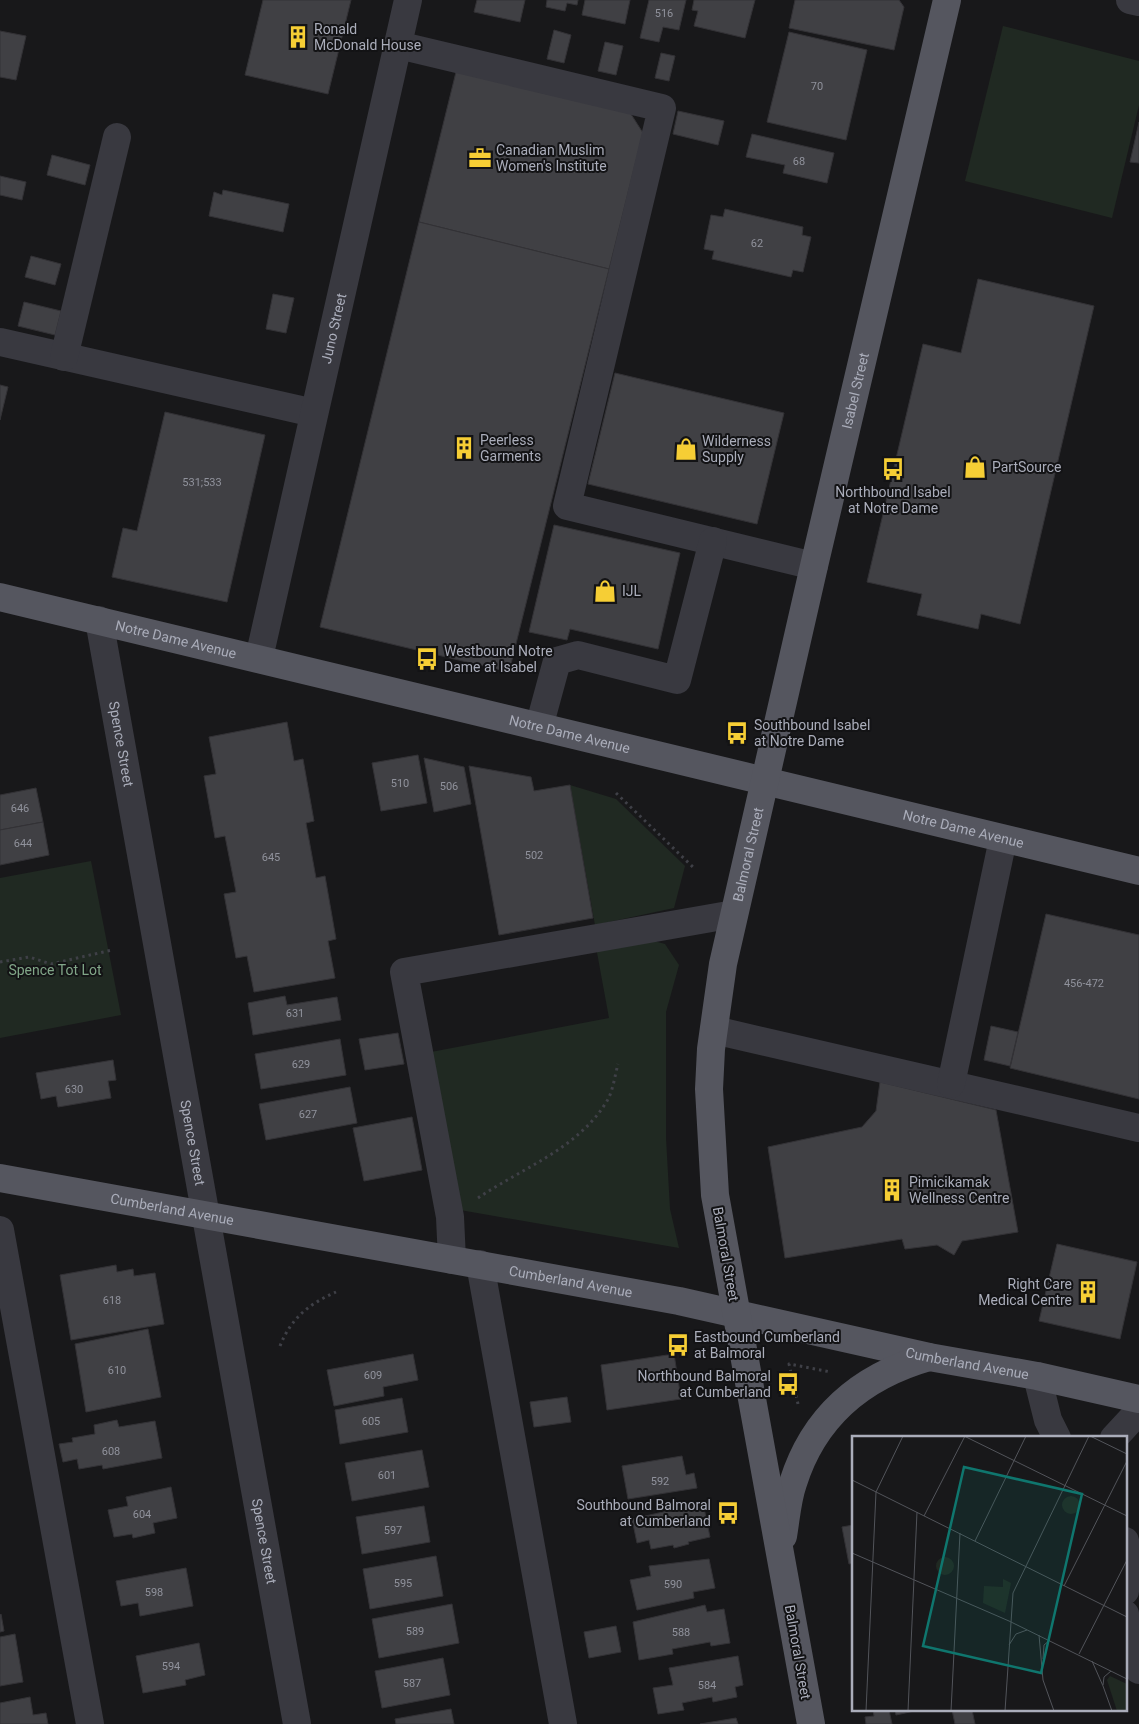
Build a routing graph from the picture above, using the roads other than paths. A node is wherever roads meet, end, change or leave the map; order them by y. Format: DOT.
graph roads {
  1 [pos="408,0"];
  2 [pos="947,0"];
  3 [pos="1130,0"];
  4 [pos="1139,2"];
  5 [pos="398,45"];
  6 [pos="117,137"];
  7 [pos="0,342"];
  8 [pos="64,356"];
  9 [pos="314,413"];
  10 [pos="713,541"];
  11 [pos="814,566"];
  12 [pos="0,597"];
  13 [pos="100,620"];
  14 [pos="259,658"];
  15 [pos="539,727"];
  16 [pos="764,782"];
  17 [pos="1003,839"];
  18 [pos="1139,871"];
  19 [pos="734,914"];
  20 [pos="714,1030"];
  21 [pos="951,1084"];
  22 [pos="1139,1128"];
  23 [pos="0,1178"];
  24 [pos="204,1215"];
  25 [pos="0,1230"];
  26 [pos="452,1260"];
  27 [pos="480,1264"];
  28 [pos="736,1312"];
  29 [pos="929,1357"];
  30 [pos="1037,1376"];
  31 [pos="1139,1399"];
  32 [pos="1139,1411"];
  33 [pos="1056,1436"];
  34 [pos="1116,1436"];
  35 [pos="1126,1545"];
  36 [pos="780,1553"];
  37 [pos="1126,1578"];
  38 [pos="1126,1618"];
  39 [pos="1139,1670"];
  40 [pos="90,1724"];
  41 [pos="297,1724"];
  42 [pos="563,1724"];
  43 [pos="811,1724"];
  1 -- 5 [label="street, Juno Street"];
  2 -- 11 [label="main road, Isabel Street"];
  3 -- 4 [label="street"];
  5 -- 9 [label="street, Juno Street"];
  5 -- 10 [label="street"];
  6 -- 8 [label="street"];
  7 -- 8 [label="street"];
  8 -- 9 [label="street"];
  9 -- 14 [label="street, Juno Street"];
  10 -- 11 [label="street"];
  10 -- 15 [label="street"];
  11 -- 16 [label="main road, Isabel Street"];
  12 -- 13 [label="main road, Notre Dame Avenue"];
  13 -- 14 [label="main road, Notre Dame Avenue"];
  13 -- 24 [label="street, Spence Street"];
  14 -- 15 [label="main road, Notre Dame Avenue"];
  15 -- 16 [label="main road, Notre Dame Avenue"];
  16 -- 17 [label="main road, Notre Dame Avenue"];
  16 -- 19 [label="main road, Balmoral Street"];
  17 -- 18 [label="main road, Notre Dame Avenue"];
  17 -- 21 [label="street"];
  19 -- 20 [label="main road, Balmoral Street"];
  19 -- 26 [label="street"];
  20 -- 21 [label="street"];
  20 -- 28 [label="main road, Balmoral Street"];
  21 -- 22 [label="street"];
  23 -- 24 [label="main road, Cumberland Avenue"];
  24 -- 26 [label="main road, Cumberland Avenue"];
  24 -- 41 [label="street, Spence Street"];
  25 -- 40 [label="street"];
  26 -- 27 [label="main road, Cumberland Avenue"];
  27 -- 28 [label="main road, Cumberland Avenue"];
  27 -- 42 [label="street"];
  28 -- 29 [label="main road, Cumberland Avenue"];
  28 -- 36 [label="main road, Balmoral Street"];
  29 -- 30 [label="main road, Cumberland Avenue"];
  29 -- 36 [label="main road"];
  30 -- 31 [label="main road, Cumberland Avenue"];
  30 -- 33 [label="street"];
  32 -- 34 [label="street"];
  35 -- 37 [label="street"];
  36 -- 43 [label="main road, Balmoral Street"];
  38 -- 39 [label="street"];
}
